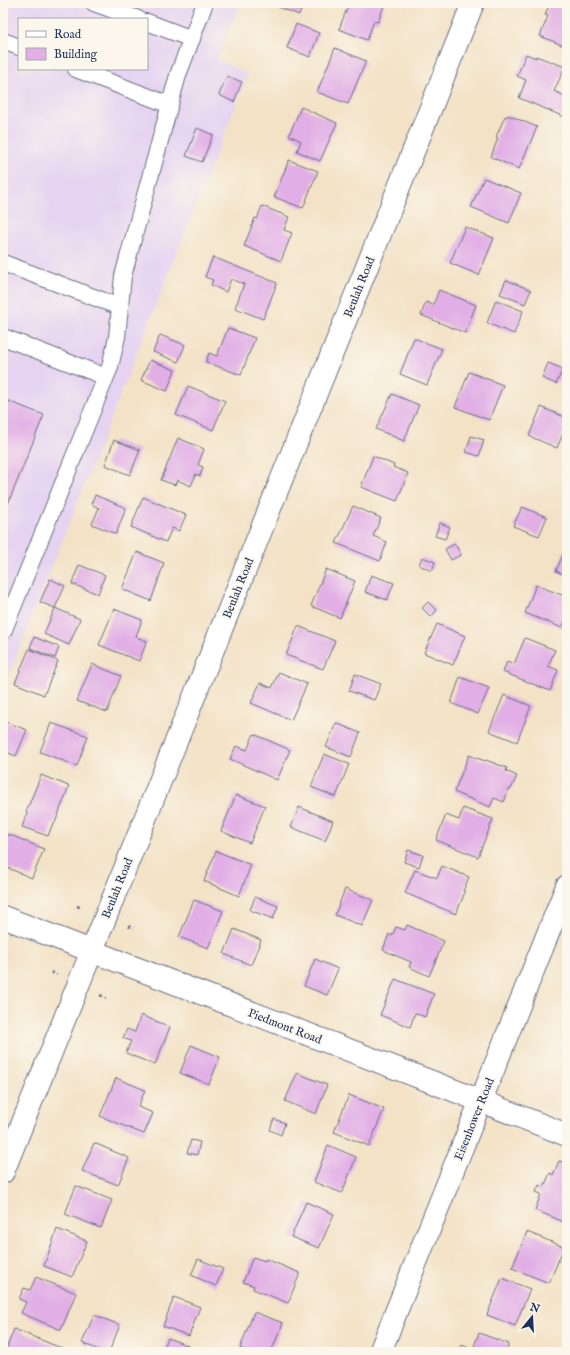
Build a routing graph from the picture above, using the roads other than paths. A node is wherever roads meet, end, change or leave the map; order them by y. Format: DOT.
graph roads {
  1 [pos="94,3"];
  2 [pos="205,3"];
  3 [pos="473,3"];
  4 [pos="135,18"];
  5 [pos="148,22"];
  6 [pos="192,39"];
  7 [pos="3,41"];
  8 [pos="18,47"];
  9 [pos="79,70"];
  10 [pos="170,105"];
  11 [pos="3,264"];
  12 [pos="120,307"];
  13 [pos="3,337"];
  14 [pos="106,377"];
  15 [pos="3,632"];
  16 [pos="567,886"];
  17 [pos="3,917"];
  18 [pos="92,952"];
  19 [pos="481,1101"];
  20 [pos="567,1135"];
  21 [pos="3,1172"];
  22 [pos="380,1352"];
  1 -- 4 [label="lane"];
  2 -- 6 [label="lane"];
  3 -- 18 [label="street, Beulah Road"];
  5 -- 6 [label="lane"];
  6 -- 10 [label="lane"];
  7 -- 8 [label="lane"];
  9 -- 10 [label="lane"];
  10 -- 12 [label="lane"];
  11 -- 12 [label="lane"];
  12 -- 14 [label="lane"];
  13 -- 14 [label="lane"];
  14 -- 15 [label="lane"];
  16 -- 19 [label="street, Eisenhower Road"];
  17 -- 18 [label="street, Piedmont Road"];
  18 -- 19 [label="street, Piedmont Road"];
  18 -- 21 [label="street, Beulah Road"];
  19 -- 20 [label="street, Piedmont Road"];
  19 -- 22 [label="street, Eisenhower Road"];
}
